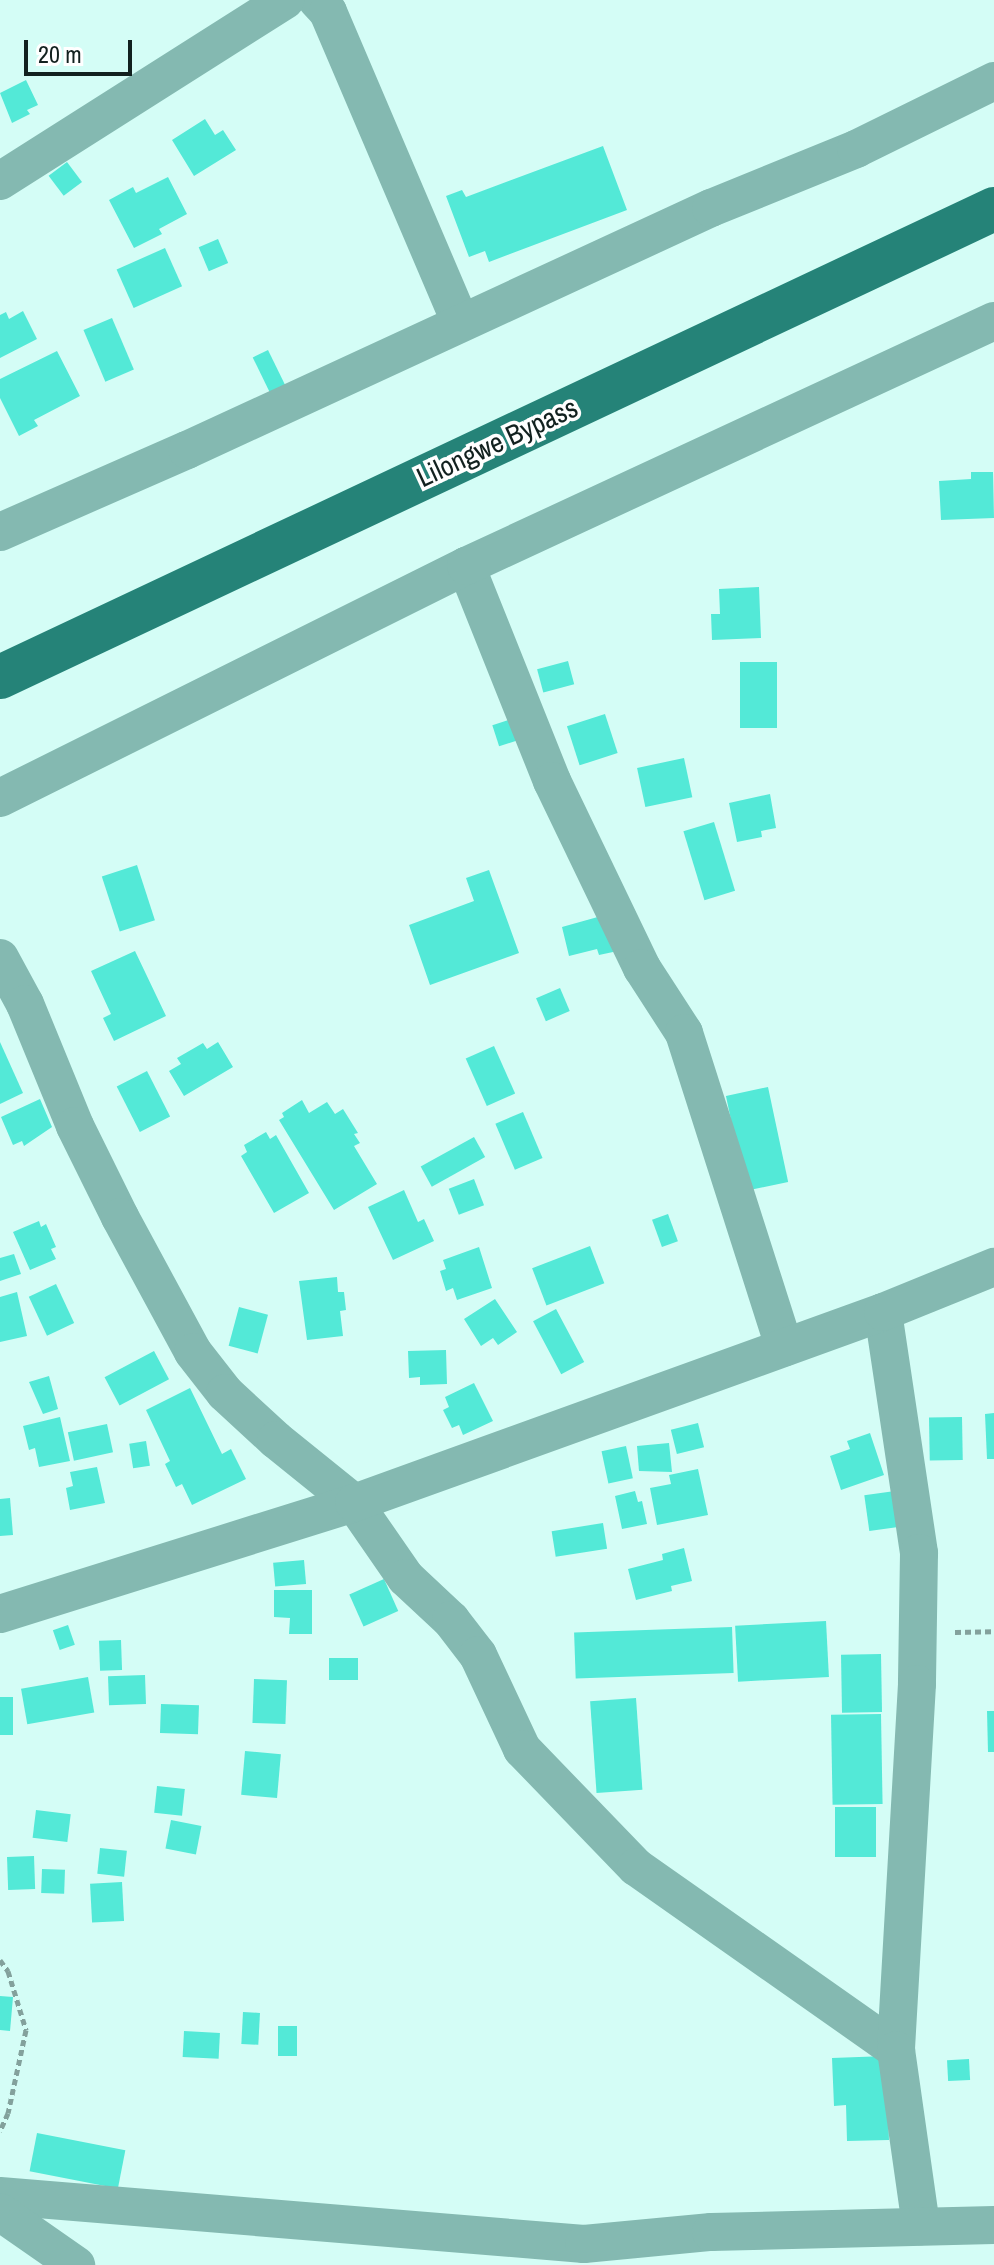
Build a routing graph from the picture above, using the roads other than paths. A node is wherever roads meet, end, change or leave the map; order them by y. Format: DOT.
graph roads {
  1 [pos="285,0"];
  2 [pos="317,0"];
  3 [pos="994,81"];
  4 [pos="0,181"];
  5 [pos="994,209"];
  6 [pos="994,321"];
  7 [pos="460,322"];
  8 [pos="0,532"];
  9 [pos="466,566"];
  10 [pos="0,677"];
  11 [pos="0,798"];
  12 [pos="0,958"];
  13 [pos="994,1267"];
  14 [pos="883,1312"];
  15 [pos="784,1347"];
  16 [pos="354,1503"];
  17 [pos="0,1614"];
  18 [pos="896,2050"];
  19 [pos="0,2196"];
  20 [pos="0,2212"];
  21 [pos="994,2225"];
  22 [pos="921,2226"];
  23 [pos="76,2265"];
  1 -- 4 [label="street"];
  2 -- 7 [label="street"];
  3 -- 7 [label="street"];
  5 -- 10 [label="main road, Lilongwe Bypass"];
  6 -- 9 [label="street"];
  7 -- 8 [label="street"];
  9 -- 11 [label="street"];
  9 -- 15 [label="street"];
  12 -- 16 [label="street"];
  13 -- 14 [label="street"];
  14 -- 15 [label="street"];
  14 -- 18 [label="street"];
  15 -- 16 [label="street"];
  16 -- 17 [label="street"];
  16 -- 18 [label="street"];
  18 -- 22 [label="street"];
  19 -- 22 [label="street"];
  20 -- 23 [label="street"];
  21 -- 22 [label="street"];
}
